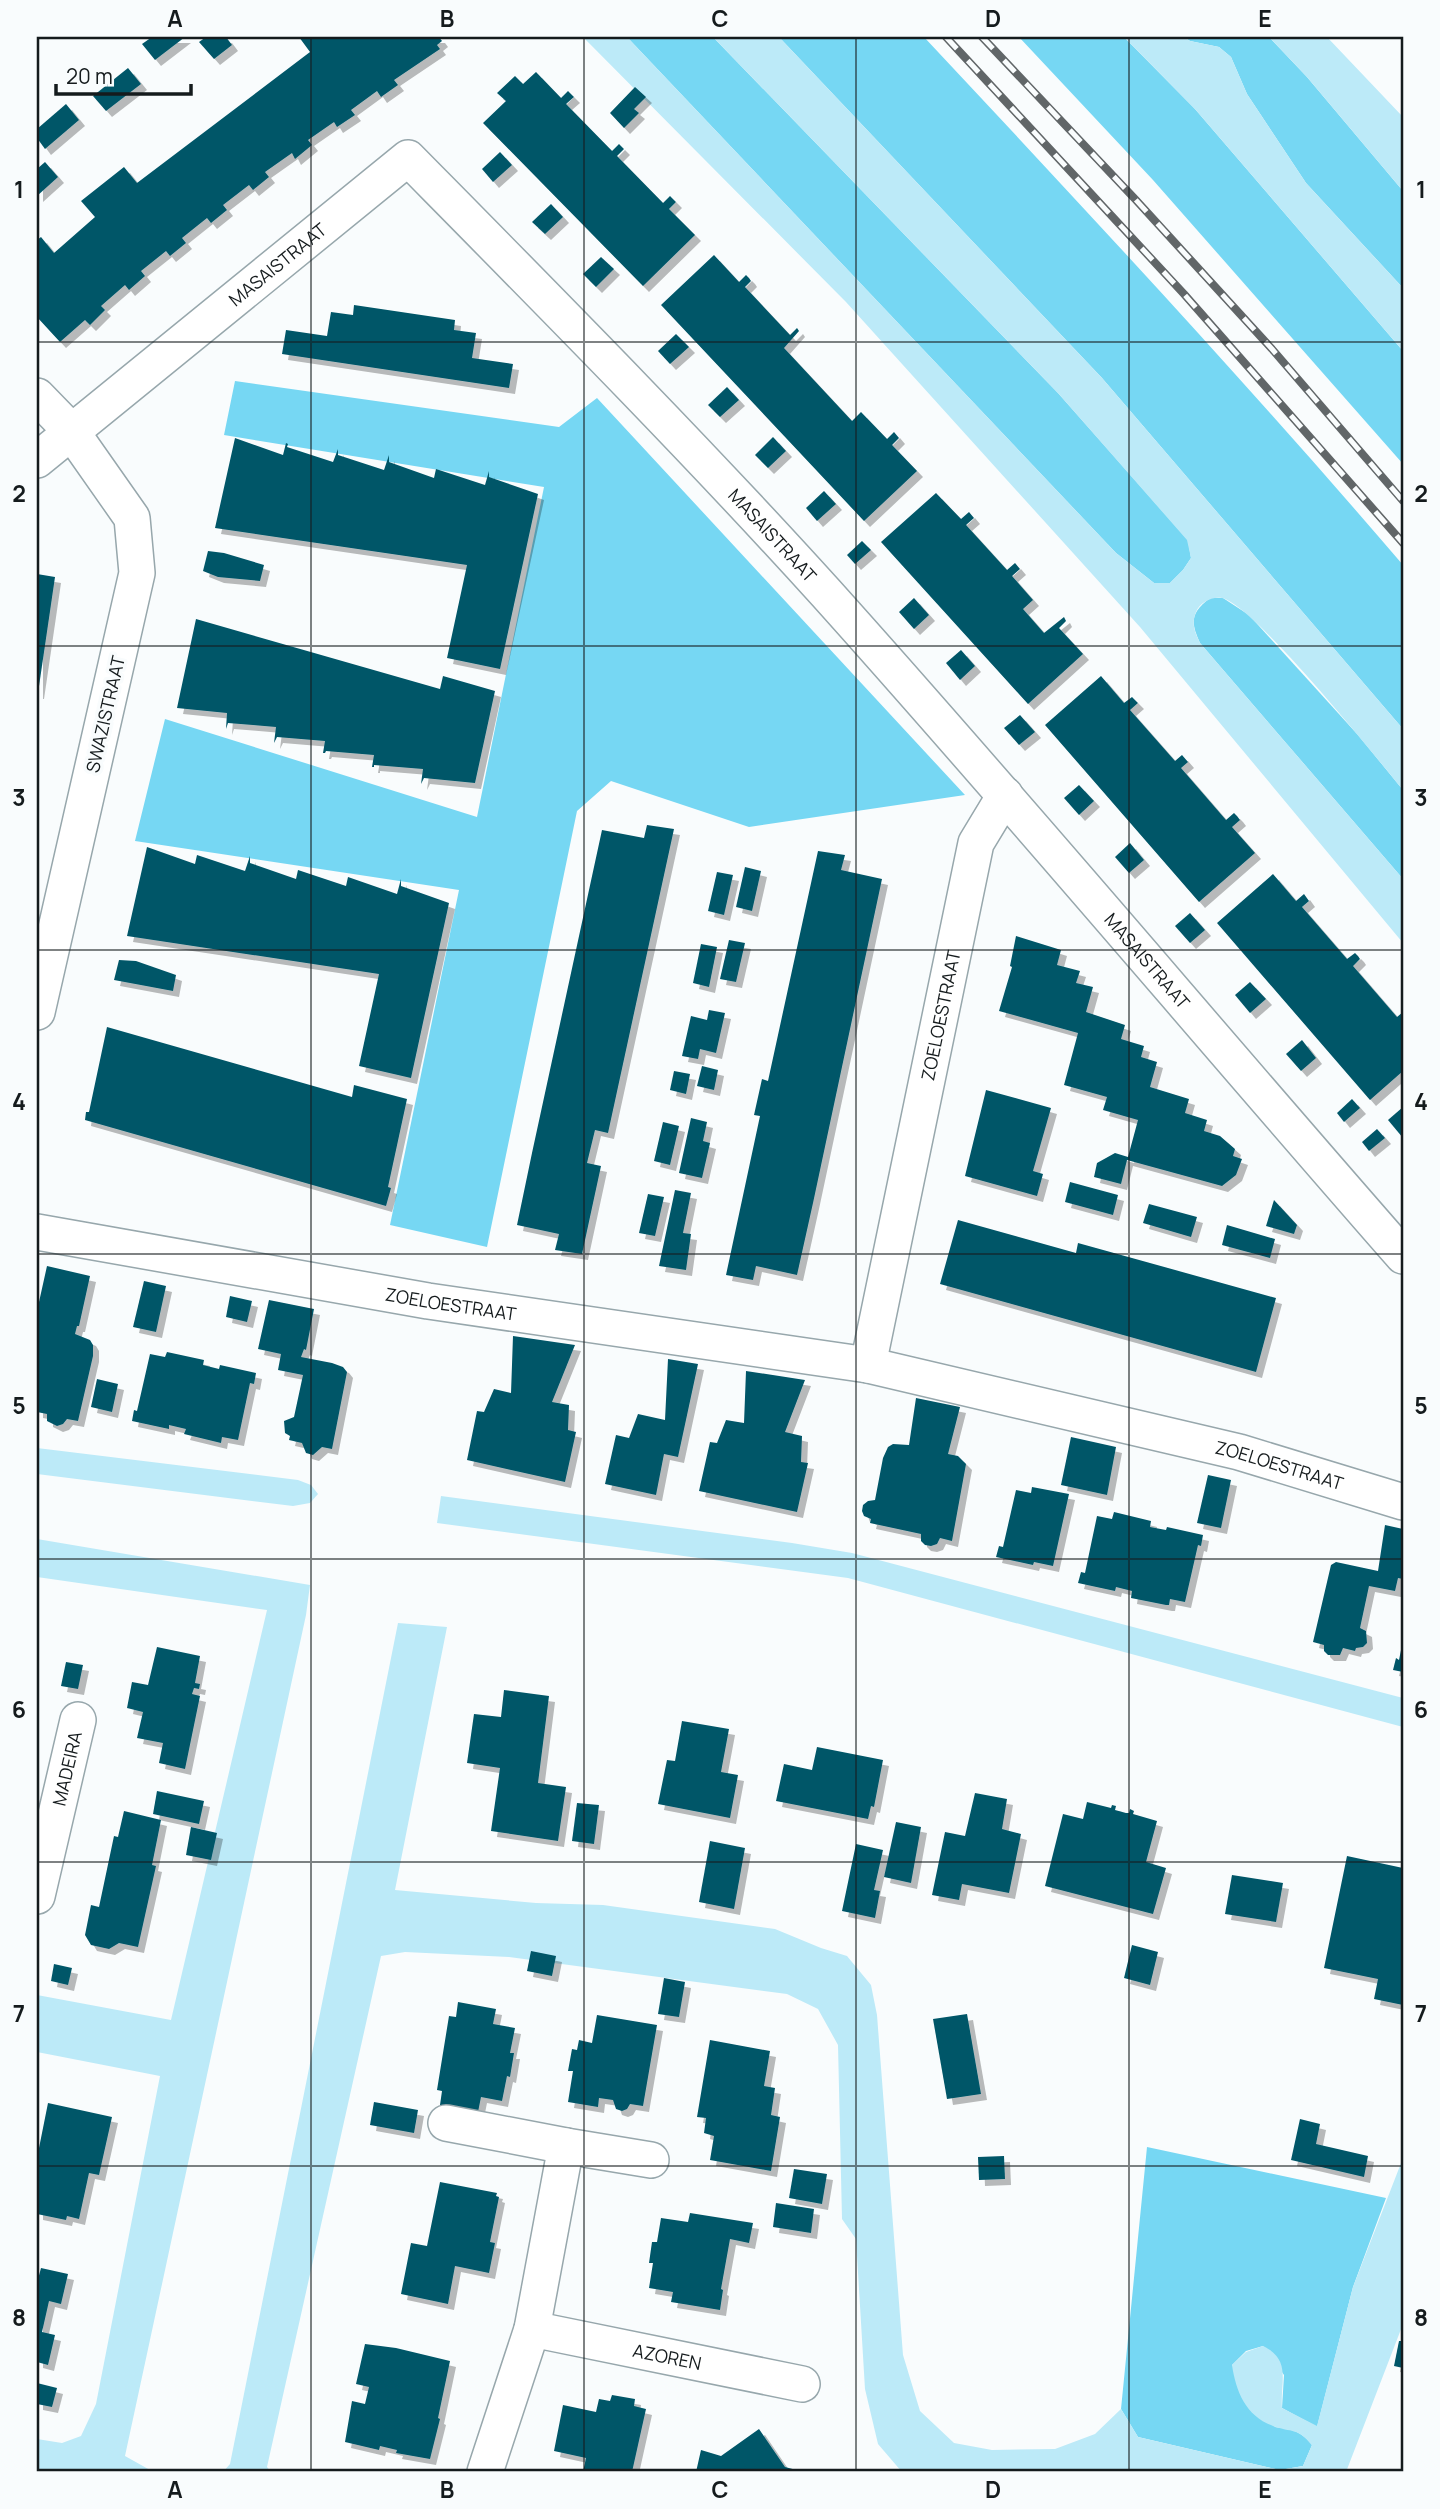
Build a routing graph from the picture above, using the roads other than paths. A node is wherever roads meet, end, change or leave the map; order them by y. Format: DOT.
graph roads {
  1 [pos="37,396"];
  2 [pos="71,431"];
  3 [pos="37,460"];
  4 [pos="1005,795"];
  5 [pos="37,1012"];
  6 [pos="37,1232"];
  7 [pos="1403,1256"];
  8 [pos="868,1365"];
  9 [pos="1403,1502"];
  10 [pos="78,1720"];
  11 [pos="46,1814"];
  12 [pos="37,1896"];
  13 [pos="446,2123"];
  14 [pos="566,2146"];
  15 [pos="651,2160"];
  16 [pos="532,2329"];
  17 [pos="802,2384"];
  18 [pos="485,2472"];
  1 -- 2 [label="street"];
  2 -- 3 [label="street, MASAISTRAAT"];
  2 -- 4 [label="street, MASAISTRAAT"];
  2 -- 5 [label="street, SWAZISTRAAT"];
  4 -- 7 [label="street, MASAISTRAAT"];
  4 -- 8 [label="street, ZOELOESTRAAT"];
  6 -- 8 [label="street, ZOELOESTRAAT"];
  8 -- 9 [label="street, ZOELOESTRAAT"];
  10 -- 11 [label="street, MADEIRA"];
  11 -- 12 [label="street, MADEIRA"];
  13 -- 14 [label="street"];
  14 -- 15 [label="street"];
  14 -- 16 [label="street"];
  16 -- 17 [label="street, AZOREN"];
  16 -- 18 [label="street"];
}
